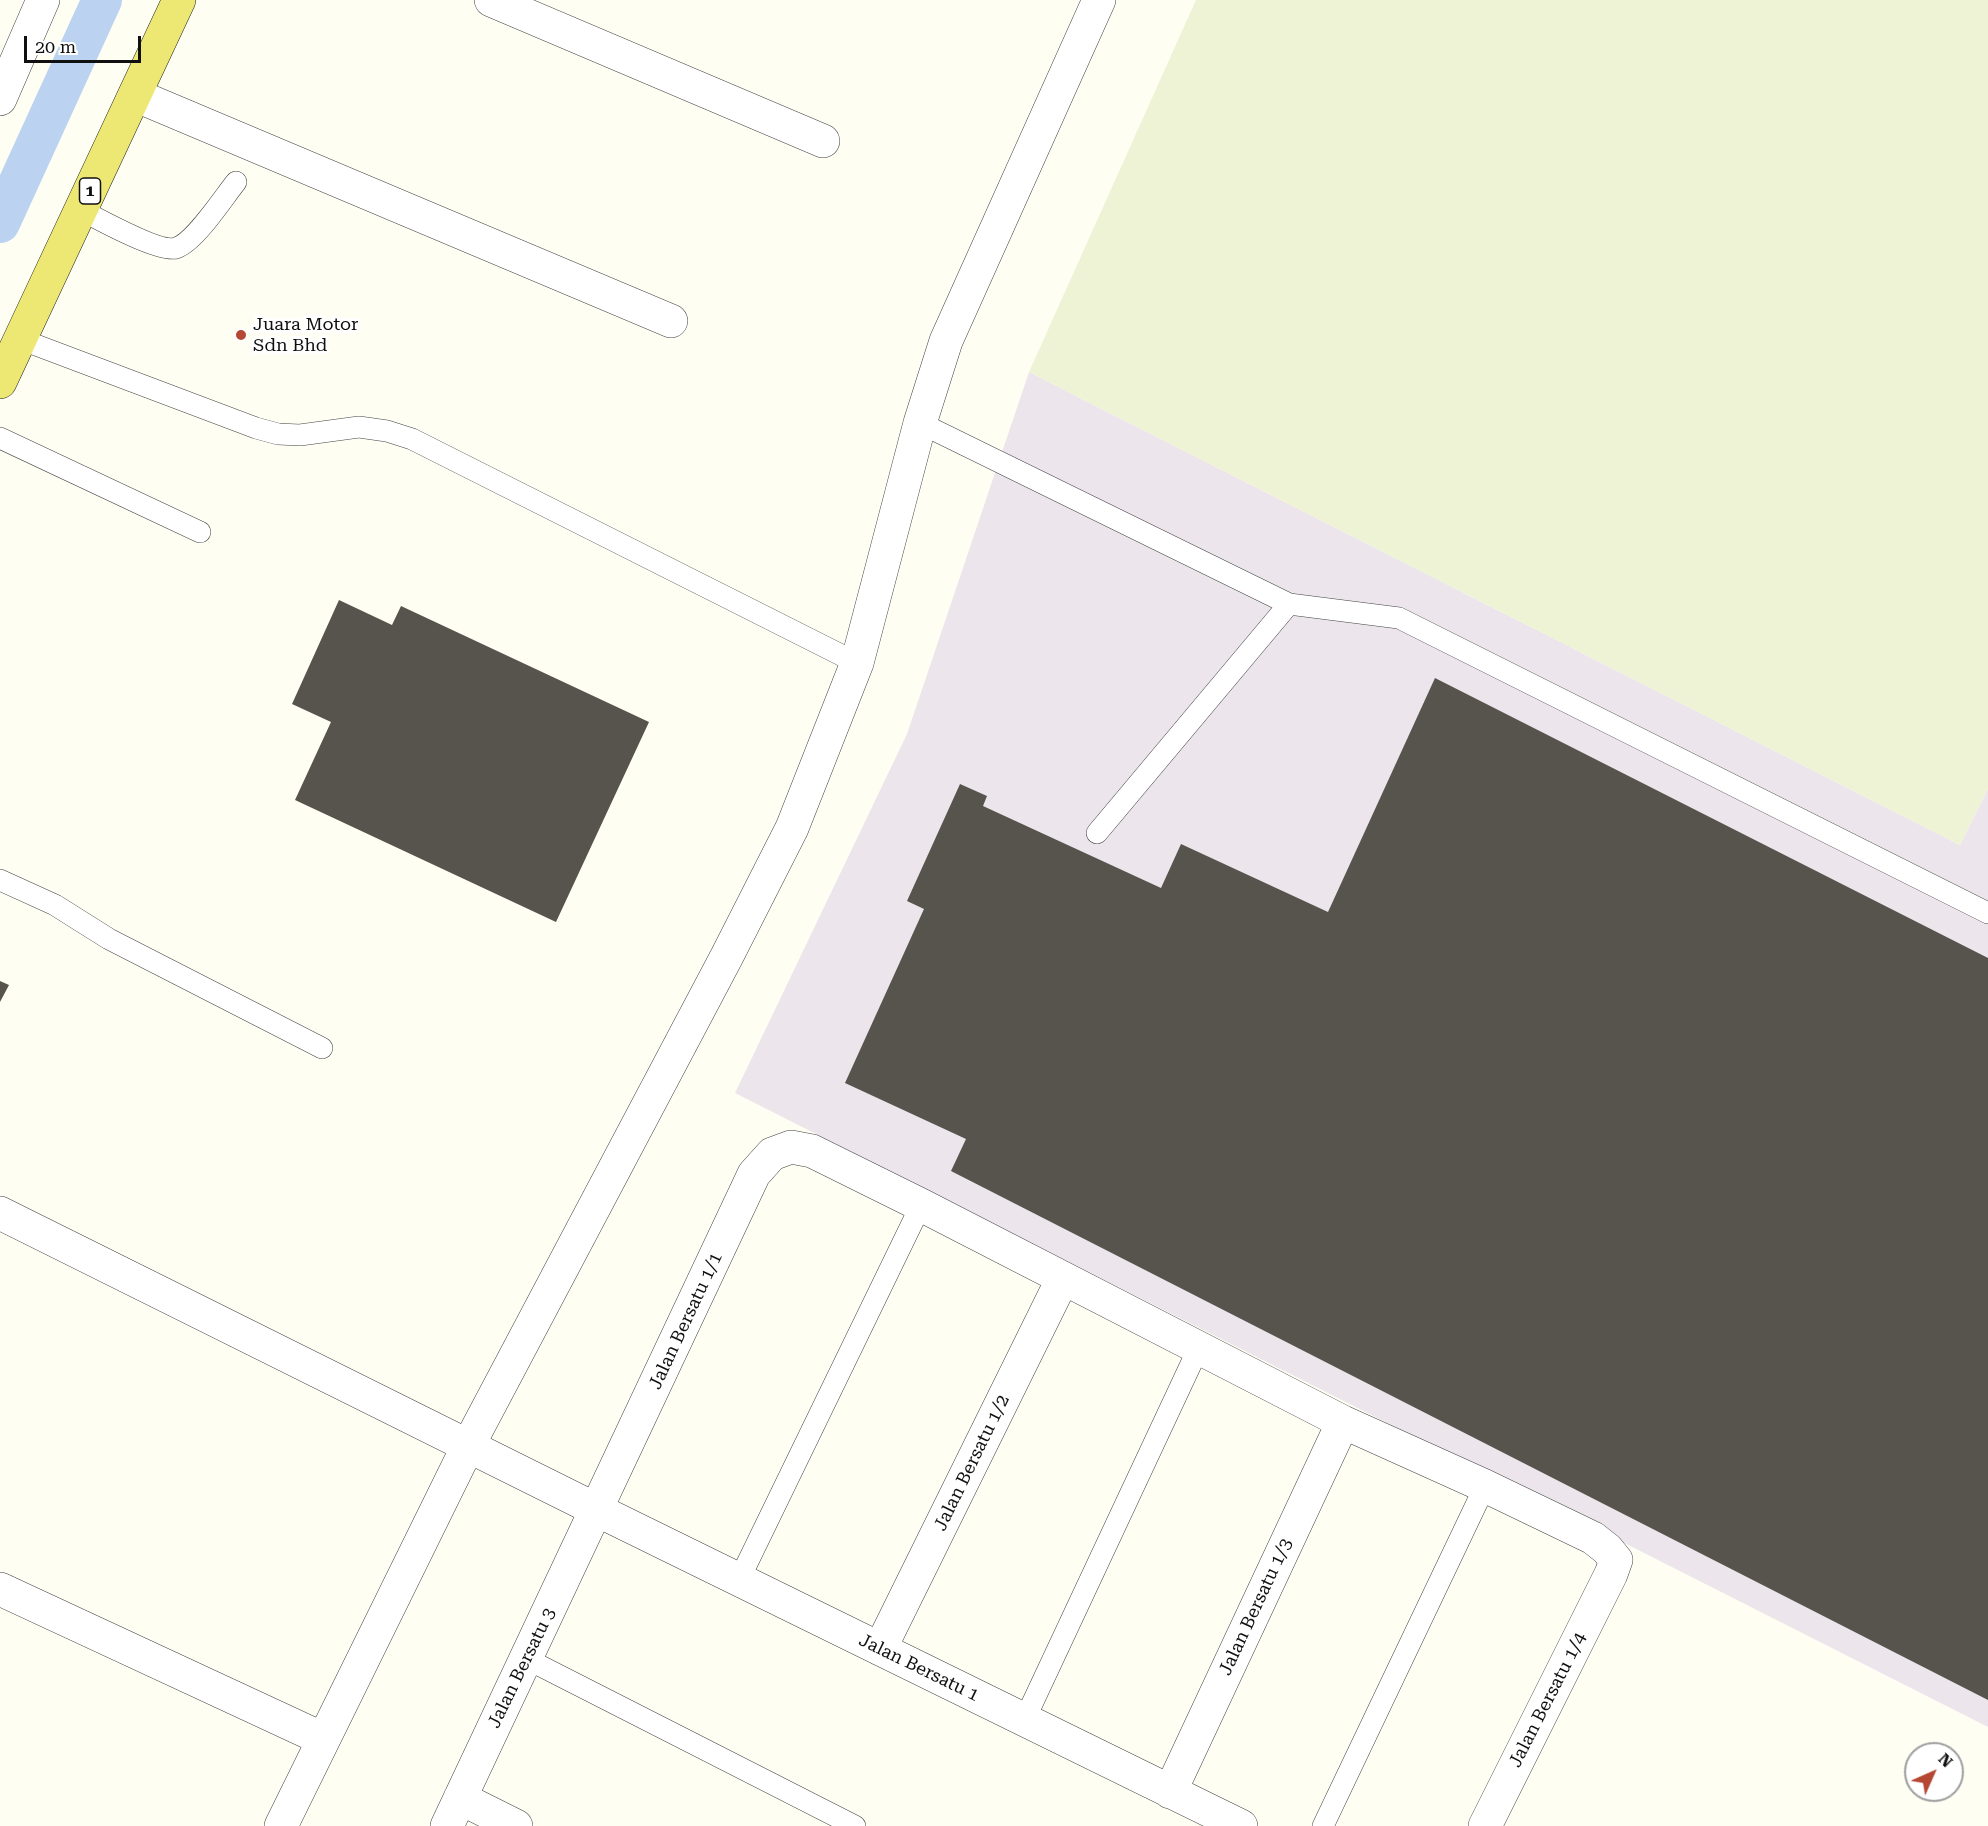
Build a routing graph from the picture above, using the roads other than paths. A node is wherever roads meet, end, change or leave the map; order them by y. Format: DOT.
graph roads {
  1 [pos="43,0"];
  2 [pos="179,0"];
  3 [pos="491,0"];
  4 [pos="1099,0"];
  5 [pos="135,95"];
  6 [pos="0,99"];
  7 [pos="823,141"];
  8 [pos="236,182"];
  9 [pos="81,210"];
  10 [pos="671,321"];
  11 [pos="20,339"];
  12 [pos="0,382"];
  13 [pos="920,423"];
  14 [pos="0,438"];
  15 [pos="200,532"];
  16 [pos="1289,604"];
  17 [pos="857,663"];
  18 [pos="1097,834"];
  19 [pos="0,880"];
  20 [pos="1988,913"];
  21 [pos="322,1048"];
  22 [pos="921,1205"];
  23 [pos="0,1213"];
  24 [pos="1063,1278"];
  25 [pos="1199,1347"];
  26 [pos="1343,1422"];
  27 [pos="468,1446"];
  28 [pos="1485,1486"];
  29 [pos="597,1510"];
  30 [pos="739,1580"];
  31 [pos="0,1589"];
  32 [pos="880,1649"];
  33 [pos="527,1659"];
  34 [pos="1024,1720"];
  35 [pos="323,1739"];
  36 [pos="1170,1792"];
  37 [pos="453,1812"];
  38 [pos="281,1826"];
  39 [pos="516,1826"];
  40 [pos="855,1826"];
  41 [pos="1241,1826"];
  42 [pos="1323,1826"];
  43 [pos="1485,1826"];
  1 -- 6 [label="street"];
  2 -- 5 [label="main road, 1"];
  3 -- 7 [label="street"];
  4 -- 13 [label="street"];
  5 -- 9 [label="main road, 1"];
  5 -- 10 [label="street"];
  8 -- 9 [label="lane"];
  9 -- 11 [label="main road, 1"];
  11 -- 12 [label="main road, 1"];
  11 -- 17 [label="lane"];
  13 -- 16 [label="lane"];
  13 -- 17 [label="street"];
  14 -- 15 [label="lane"];
  16 -- 18 [label="lane"];
  16 -- 20 [label="lane"];
  17 -- 27 [label="street"];
  19 -- 21 [label="lane"];
  22 -- 24 [label="street"];
  22 -- 29 [label="street, Jalan Bersatu 1/1"];
  22 -- 30 [label="lane"];
  23 -- 27 [label="street, Jalan Bersatu 1"];
  24 -- 25 [label="street"];
  24 -- 32 [label="street, Jalan Bersatu 1/2"];
  25 -- 26 [label="street"];
  25 -- 34 [label="lane"];
  26 -- 28 [label="street"];
  26 -- 36 [label="street, Jalan Bersatu 1/3"];
  27 -- 29 [label="street, Jalan Bersatu 1"];
  27 -- 35 [label="street"];
  28 -- 42 [label="lane"];
  28 -- 43 [label="street, Jalan Bersatu 1/4"];
  29 -- 30 [label="street, Jalan Bersatu 1"];
  29 -- 33 [label="street, Jalan Bersatu 3"];
  30 -- 32 [label="street, Jalan Bersatu 1"];
  31 -- 35 [label="street"];
  32 -- 34 [label="street, Jalan Bersatu 1"];
  33 -- 37 [label="street, Jalan Bersatu 3"];
  33 -- 40 [label="lane"];
  34 -- 36 [label="street, Jalan Bersatu 1"];
  35 -- 38 [label="street"];
  36 -- 41 [label="street, Jalan Bersatu 1"];
  37 -- 39 [label="street"];
}
